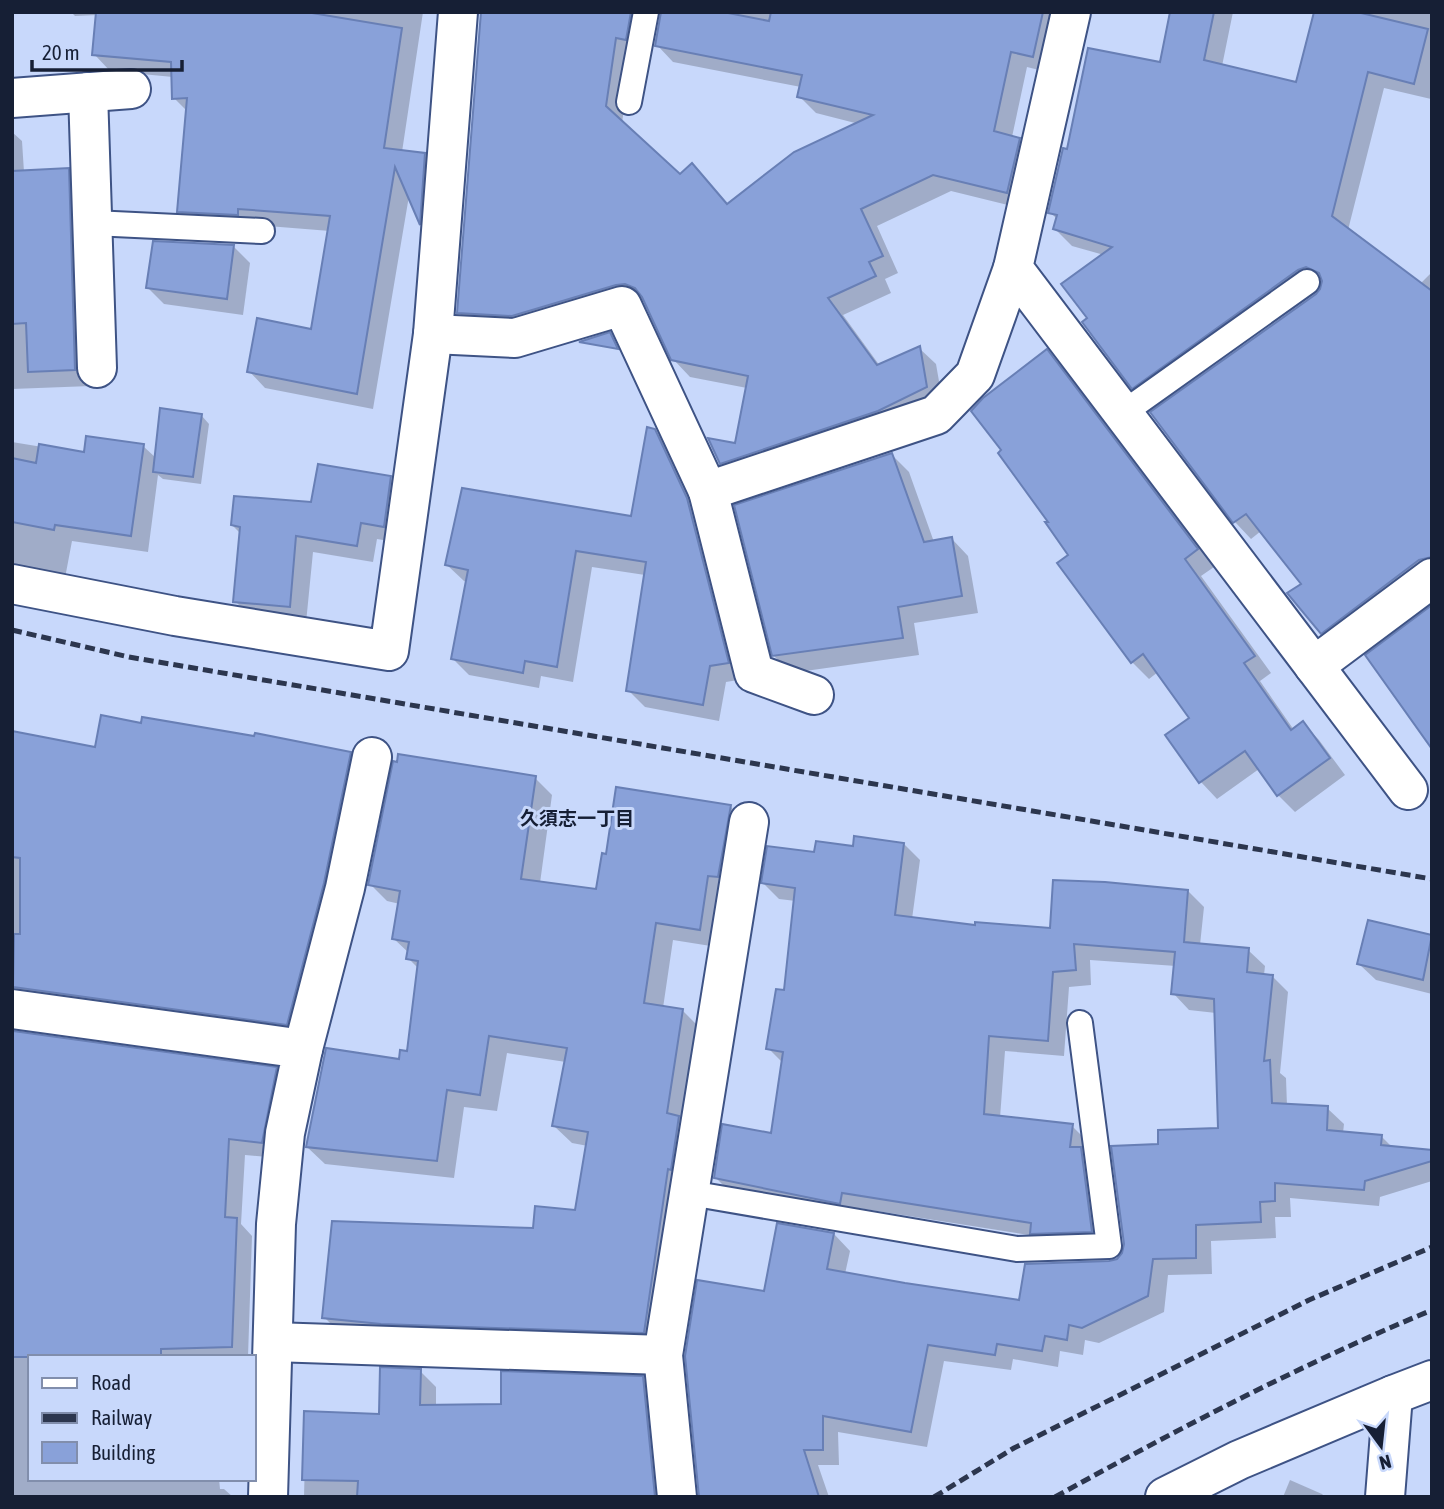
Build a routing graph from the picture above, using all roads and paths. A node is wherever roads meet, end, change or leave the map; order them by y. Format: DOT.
graph roads {
  1 [pos="458,12"];
  2 [pos="646,12"];
  3 [pos="1071,12"];
  4 [pos="131,89"];
  5 [pos="88,92"];
  6 [pos="12,98"];
  7 [pos="629,102"];
  8 [pos="93,223"];
  9 [pos="262,231"];
  10 [pos="1013,268"];
  11 [pos="1307,282"];
  12 [pos="433,334"];
  13 [pos="97,369"];
  14 [pos="1124,413"];
  15 [pos="708,491"];
  16 [pos="1432,578"];
  17 [pos="12,584"];
  18 [pos="1314,666"];
  19 [pos="814,695"];
  20 [pos="372,757"];
  21 [pos="1408,790"];
  22 [pos="749,822"];
  23 [pos="12,1009"];
  24 [pos="1080,1023"];
  25 [pos="303,1049"];
  26 [pos="690,1193"];
  27 [pos="273,1342"];
  28 [pos="663,1355"];
  29 [pos="1432,1380"];
  30 [pos="1393,1395"];
  31 [pos="268,1497"];
  32 [pos="677,1497"];
  33 [pos="1165,1497"];
  34 [pos="1385,1497"];
  1 -- 12 [label="street"];
  2 -- 7 [label="lane"];
  3 -- 10 [label="street"];
  4 -- 5 [label="street"];
  5 -- 6 [label="street"];
  5 -- 8 [label="street"];
  8 -- 9 [label="lane"];
  8 -- 13 [label="street"];
  10 -- 14 [label="street"];
  10 -- 15 [label="street"];
  11 -- 14 [label="lane"];
  12 -- 15 [label="street"];
  12 -- 17 [label="street"];
  14 -- 18 [label="street"];
  15 -- 19 [label="street"];
  16 -- 18 [label="street"];
  18 -- 21 [label="street"];
  20 -- 25 [label="street"];
  22 -- 26 [label="street"];
  23 -- 25 [label="street"];
  24 -- 26 [label="lane"];
  25 -- 27 [label="street"];
  26 -- 28 [label="street"];
  27 -- 28 [label="street"];
  27 -- 31 [label="street"];
  28 -- 32 [label="street"];
  29 -- 30 [label="street"];
  30 -- 33 [label="street"];
  30 -- 34 [label="street"];
}
